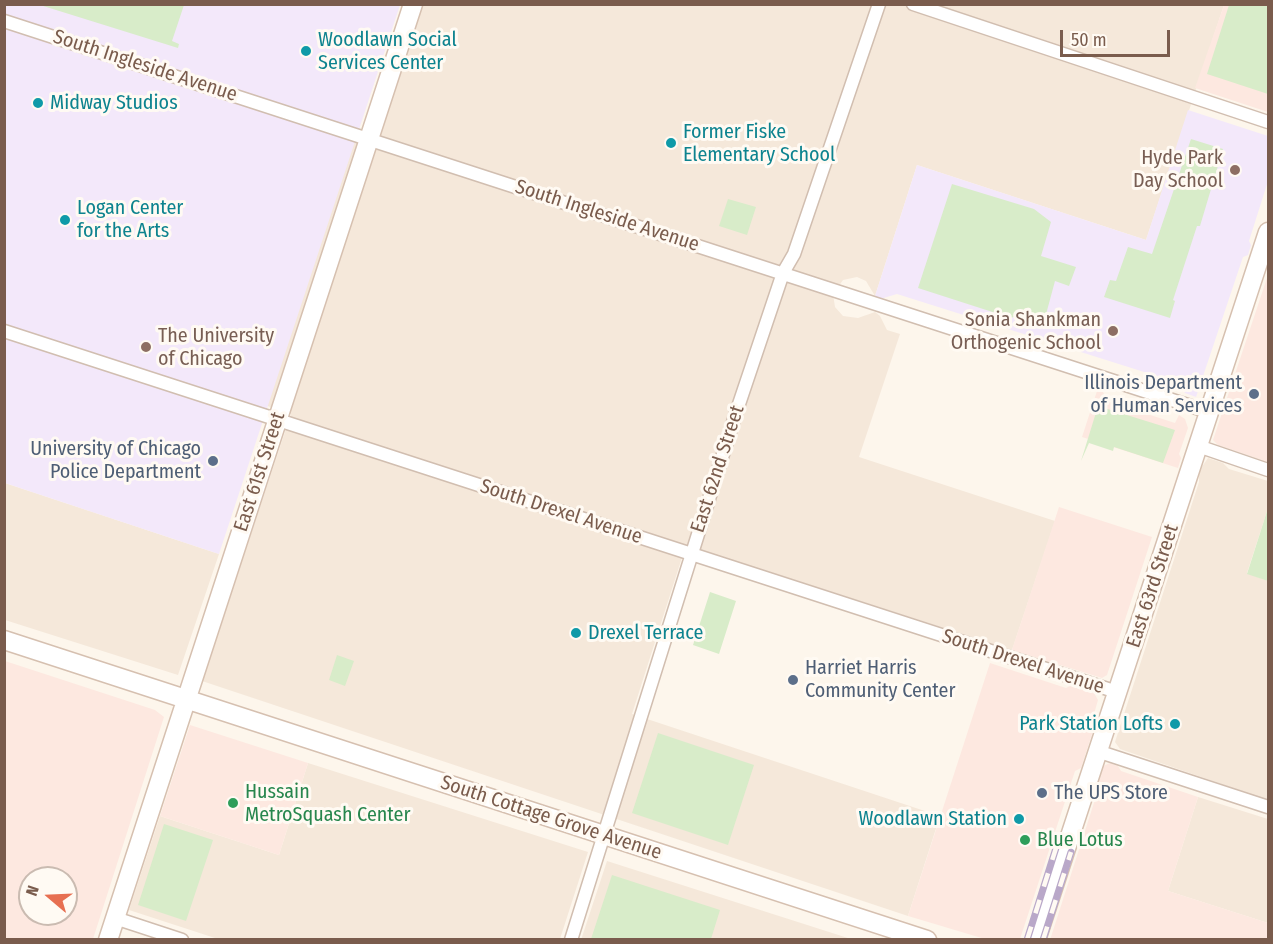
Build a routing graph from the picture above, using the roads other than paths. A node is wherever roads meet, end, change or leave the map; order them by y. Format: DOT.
graph roads {
  1 [pos="413,4"];
  2 [pos="879,4"];
  3 [pos="913,4"];
  4 [pos="4,21"];
  5 [pos="1269,122"];
  6 [pos="369,139"];
  7 [pos="1268,236"];
  8 [pos="783,273"];
  9 [pos="4,331"];
  10 [pos="1209,412"];
  11 [pos="277,419"];
  12 [pos="1198,446"];
  13 [pos="1269,470"];
  14 [pos="691,554"];
  15 [pos="4,640"];
  16 [pos="1117,692"];
  17 [pos="185,699"];
  18 [pos="1097,751"];
  19 [pos="1269,807"];
  20 [pos="604,835"];
  21 [pos="115,918"];
  22 [pos="108,939"];
  23 [pos="182,939"];
  24 [pos="571,939"];
  25 [pos="927,939"];
  26 [pos="1036,939"];
  1 -- 6 [label="main road, East 61st Street"];
  2 -- 8 [label="street, East 62nd Street"];
  3 -- 5 [label="street"];
  4 -- 6 [label="street, South Ingleside Avenue"];
  6 -- 8 [label="street, South Ingleside Avenue"];
  6 -- 11 [label="main road, East 61st Street"];
  7 -- 10 [label="main road, East 63rd Street"];
  8 -- 10 [label="street, South Ingleside Avenue"];
  8 -- 14 [label="street, East 62nd Street"];
  9 -- 11 [label="street, South Drexel Avenue"];
  10 -- 12 [label="main road, East 63rd Street"];
  11 -- 14 [label="street, South Drexel Avenue"];
  11 -- 17 [label="main road, East 61st Street"];
  12 -- 13 [label="street"];
  12 -- 16 [label="main road, East 63rd Street"];
  14 -- 16 [label="street, South Drexel Avenue"];
  14 -- 20 [label="street, East 62nd Street"];
  15 -- 17 [label="main road, South Cottage Grove Avenue"];
  16 -- 18 [label="main road, East 63rd Street"];
  17 -- 20 [label="main road, South Cottage Grove Avenue"];
  17 -- 21 [label="main road, East 61st Street"];
  18 -- 19 [label="street"];
  18 -- 26 [label="main road, East 63rd Street"];
  20 -- 24 [label="street, East 62nd Street"];
  20 -- 25 [label="main road, South Cottage Grove Avenue"];
  21 -- 22 [label="main road, East 61st Street"];
  21 -- 23 [label="street"];
}
